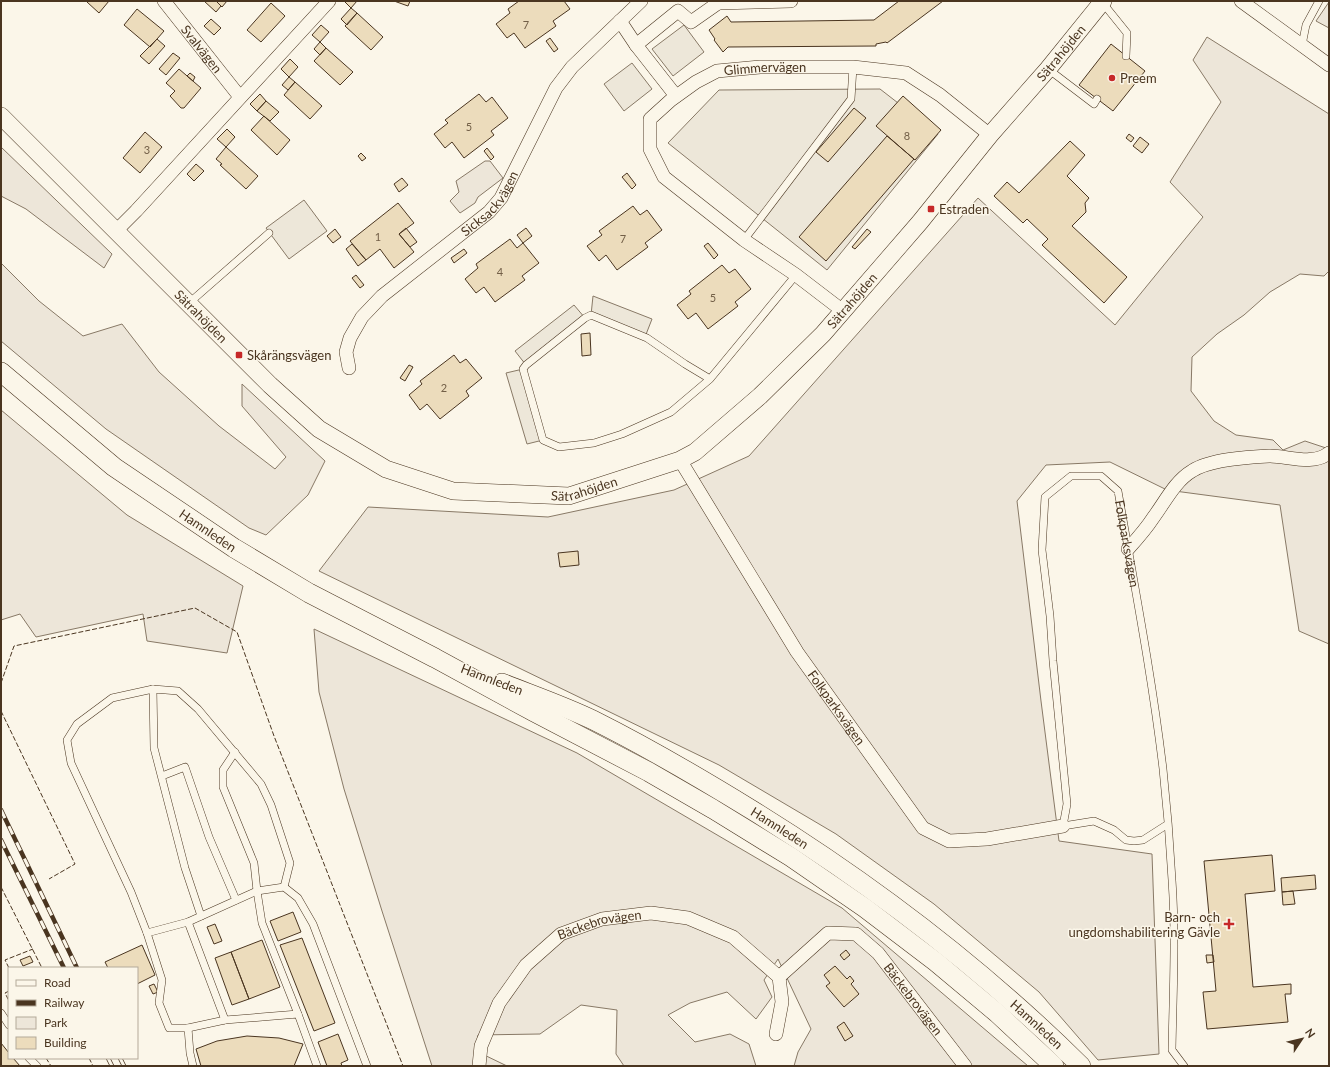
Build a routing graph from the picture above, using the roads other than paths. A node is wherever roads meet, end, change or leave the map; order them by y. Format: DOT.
graph roads {
  1 [pos="164,1"];
  2 [pos="329,1"];
  3 [pos="641,1"];
  4 [pos="791,1"];
  5 [pos="1241,1"];
  6 [pos="1319,1"];
  7 [pos="718,2"];
  8 [pos="1103,2"];
  9 [pos="620,22"];
  10 [pos="636,45"];
  11 [pos="1302,45"];
  12 [pos="1126,56"];
  13 [pos="1329,65"];
  14 [pos="854,67"];
  15 [pos="1048,69"];
  16 [pos="676,96"];
  17 [pos="240,97"];
  18 [pos="1097,99"];
  19 [pos="1,116"];
  20 [pos="990,135"];
  21 [pos="116,231"];
  22 [pos="269,233"];
  23 [pos="744,240"];
  24 [pos="796,275"];
  25 [pos="189,303"];
  26 [pos="843,310"];
  27 [pos="349,368"];
  28 [pos="1,372"];
  29 [pos="710,378"];
  30 [pos="1329,454"];
  31 [pos="680,460"];
  32 [pos="1128,549"];
  33 [pos="435,658"];
  34 [pos="153,690"];
  35 [pos="235,752"];
  36 [pos="162,776"];
  37 [pos="1168,824"];
  38 [pos="1063,826"];
  39 [pos="284,888"];
  40 [pos="257,892"];
  41 [pos="236,900"];
  42 [pos="201,916"];
  43 [pos="188,922"];
  44 [pos="147,933"];
  45 [pos="779,977"];
  46 [pos="1,1013"];
  47 [pos="298,1014"];
  48 [pos="225,1020"];
  49 [pos="8,1024"];
  50 [pos="188,1028"];
  51 [pos="776,1034"];
  52 [pos="194,1066"];
  53 [pos="317,1066"];
  54 [pos="367,1066"];
  55 [pos="479,1066"];
  56 [pos="965,1066"];
  57 [pos="1054,1066"];
  58 [pos="1081,1066"];
  59 [pos="1184,1066"];
  1 -- 17 [label="street, Svalvägen"];
  2 -- 17 [label="street"];
  3 -- 9 [label="street, Sicksackvägen"];
  4 -- 7 [label="street"];
  5 -- 11 [label="street"];
  6 -- 11 [label="lane"];
  7 -- 10 [label="street"];
  8 -- 12 [label="lane"];
  8 -- 15 [label="street, Sätrahöjden"];
  9 -- 10 [label="street"];
  9 -- 27 [label="street, Sicksackvägen"];
  10 -- 16 [label="street"];
  11 -- 13 [label="street"];
  14 -- 16 [label="street, Glimmervägen"];
  14 -- 20 [label="street, Glimmervägen"];
  14 -- 23 [label="lane"];
  15 -- 18 [label="lane"];
  15 -- 20 [label="street, Sätrahöjden"];
  16 -- 23 [label="street, Glimmervägen"];
  17 -- 21 [label="street"];
  19 -- 21 [label="street, Sätrahöjden"];
  20 -- 26 [label="street, Sätrahöjden"];
  21 -- 25 [label="street, Sätrahöjden"];
  22 -- 25 [label="lane"];
  23 -- 24 [label="street, Glimmervägen"];
  24 -- 26 [label="street, Glimmervägen"];
  24 -- 29 [label="lane"];
  25 -- 31 [label="street, Sätrahöjden"];
  26 -- 31 [label="street, Sätrahöjden"];
  28 -- 33 [label="main road, Hamnleden"];
  29 -- 29 [label="lane"];
  30 -- 32 [label="street"];
  31 -- 38 [label="street, Folkparksvägen"];
  32 -- 37 [label="lane, Folkparksvägen"];
  32 -- 38 [label="lane, Folkparksvägen"];
  33 -- 57 [label="main road, Hamnleden"];
  33 -- 58 [label="main road, Hamnleden"];
  34 -- 35 [label="lane"];
  34 -- 36 [label="lane"];
  34 -- 44 [label="lane"];
  35 -- 39 [label="lane"];
  35 -- 40 [label="lane"];
  36 -- 41 [label="lane"];
  36 -- 42 [label="lane"];
  37 -- 38 [label="lane, Folkparksvägen"];
  37 -- 59 [label="lane"];
  39 -- 40 [label="lane"];
  39 -- 54 [label="lane"];
  40 -- 41 [label="lane"];
  40 -- 47 [label="lane"];
  41 -- 42 [label="lane"];
  42 -- 43 [label="lane"];
  43 -- 44 [label="lane"];
  43 -- 48 [label="lane"];
  44 -- 50 [label="lane"];
  45 -- 51 [label="street"];
  45 -- 55 [label="street, Bäckebrovägen"];
  45 -- 56 [label="street, Bäckebrovägen"];
  46 -- 49 [label="lane"];
  47 -- 48 [label="lane"];
  47 -- 53 [label="lane"];
  48 -- 50 [label="lane"];
  50 -- 52 [label="lane"];
}
